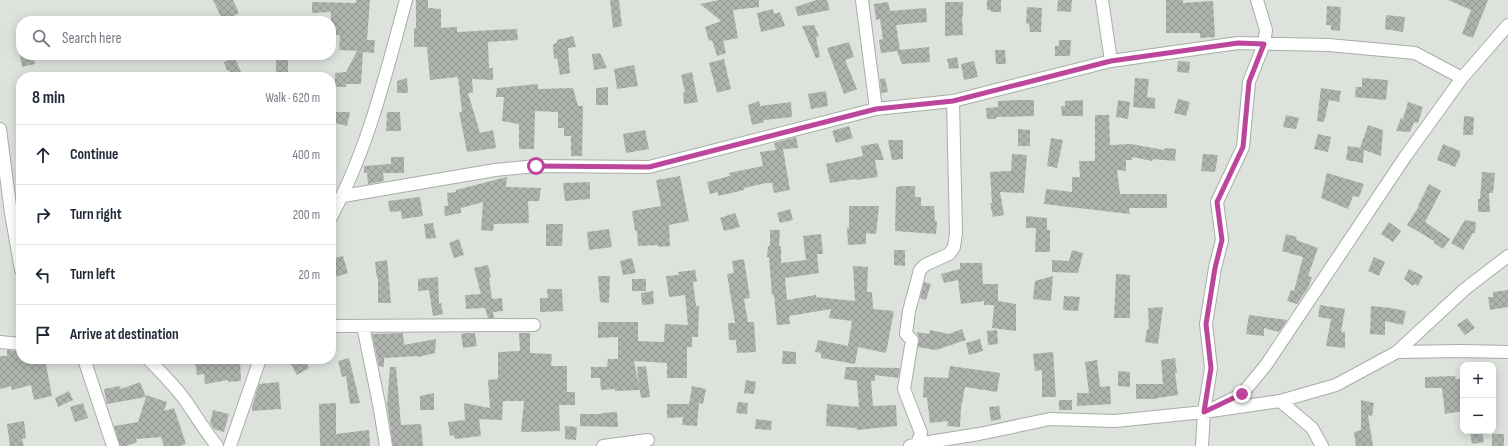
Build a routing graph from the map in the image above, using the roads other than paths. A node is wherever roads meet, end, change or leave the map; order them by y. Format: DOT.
graph roads {
  1 [pos="406,0"];
  2 [pos="862,0"];
  3 [pos="1102,0"];
  4 [pos="1257,0"];
  5 [pos="1508,25"];
  6 [pos="1264,44"];
  7 [pos="1111,61"];
  8 [pos="1462,78"];
  9 [pos="953,101"];
  10 [pos="876,109"];
  11 [pos="0,129"];
  12 [pos="343,196"];
  13 [pos="336,208"];
  14 [pos="16,242"];
  15 [pos="1508,256"];
  16 [pos="534,325"];
  17 [pos="336,326"];
  18 [pos="363,326"];
  19 [pos="0,342"];
  20 [pos="16,344"];
  21 [pos="1397,352"];
  22 [pos="1508,352"];
  23 [pos="86,364"];
  24 [pos="153,364"];
  25 [pos="258,364"];
  26 [pos="1280,401"];
  27 [pos="1204,412"];
  28 [pos="648,440"];
  29 [pos="913,445"];
  30 [pos="113,446"];
  31 [pos="217,446"];
  32 [pos="230,446"];
  33 [pos="386,446"];
  34 [pos="603,446"];
  35 [pos="1202,446"];
  36 [pos="1322,446"];
  1 -- 12 [label="street"];
  2 -- 10 [label="street"];
  3 -- 7 [label="street"];
  4 -- 6 [label="street"];
  5 -- 8 [label="street"];
  6 -- 7 [label="street"];
  6 -- 8 [label="street"];
  6 -- 27 [label="street"];
  7 -- 9 [label="street"];
  8 -- 27 [label="street"];
  9 -- 10 [label="street"];
  9 -- 29 [label="street"];
  10 -- 12 [label="street"];
  11 -- 14 [label="street"];
  12 -- 13 [label="street"];
  15 -- 21 [label="street"];
  16 -- 18 [label="street"];
  17 -- 18 [label="street"];
  18 -- 33 [label="street"];
  19 -- 20 [label="street"];
  21 -- 22 [label="street"];
  21 -- 26 [label="street"];
  23 -- 30 [label="street"];
  24 -- 31 [label="street"];
  25 -- 32 [label="street"];
  26 -- 27 [label="street"];
  26 -- 36 [label="street"];
  27 -- 29 [label="street"];
  27 -- 35 [label="street"];
  28 -- 34 [label="street"];
}
